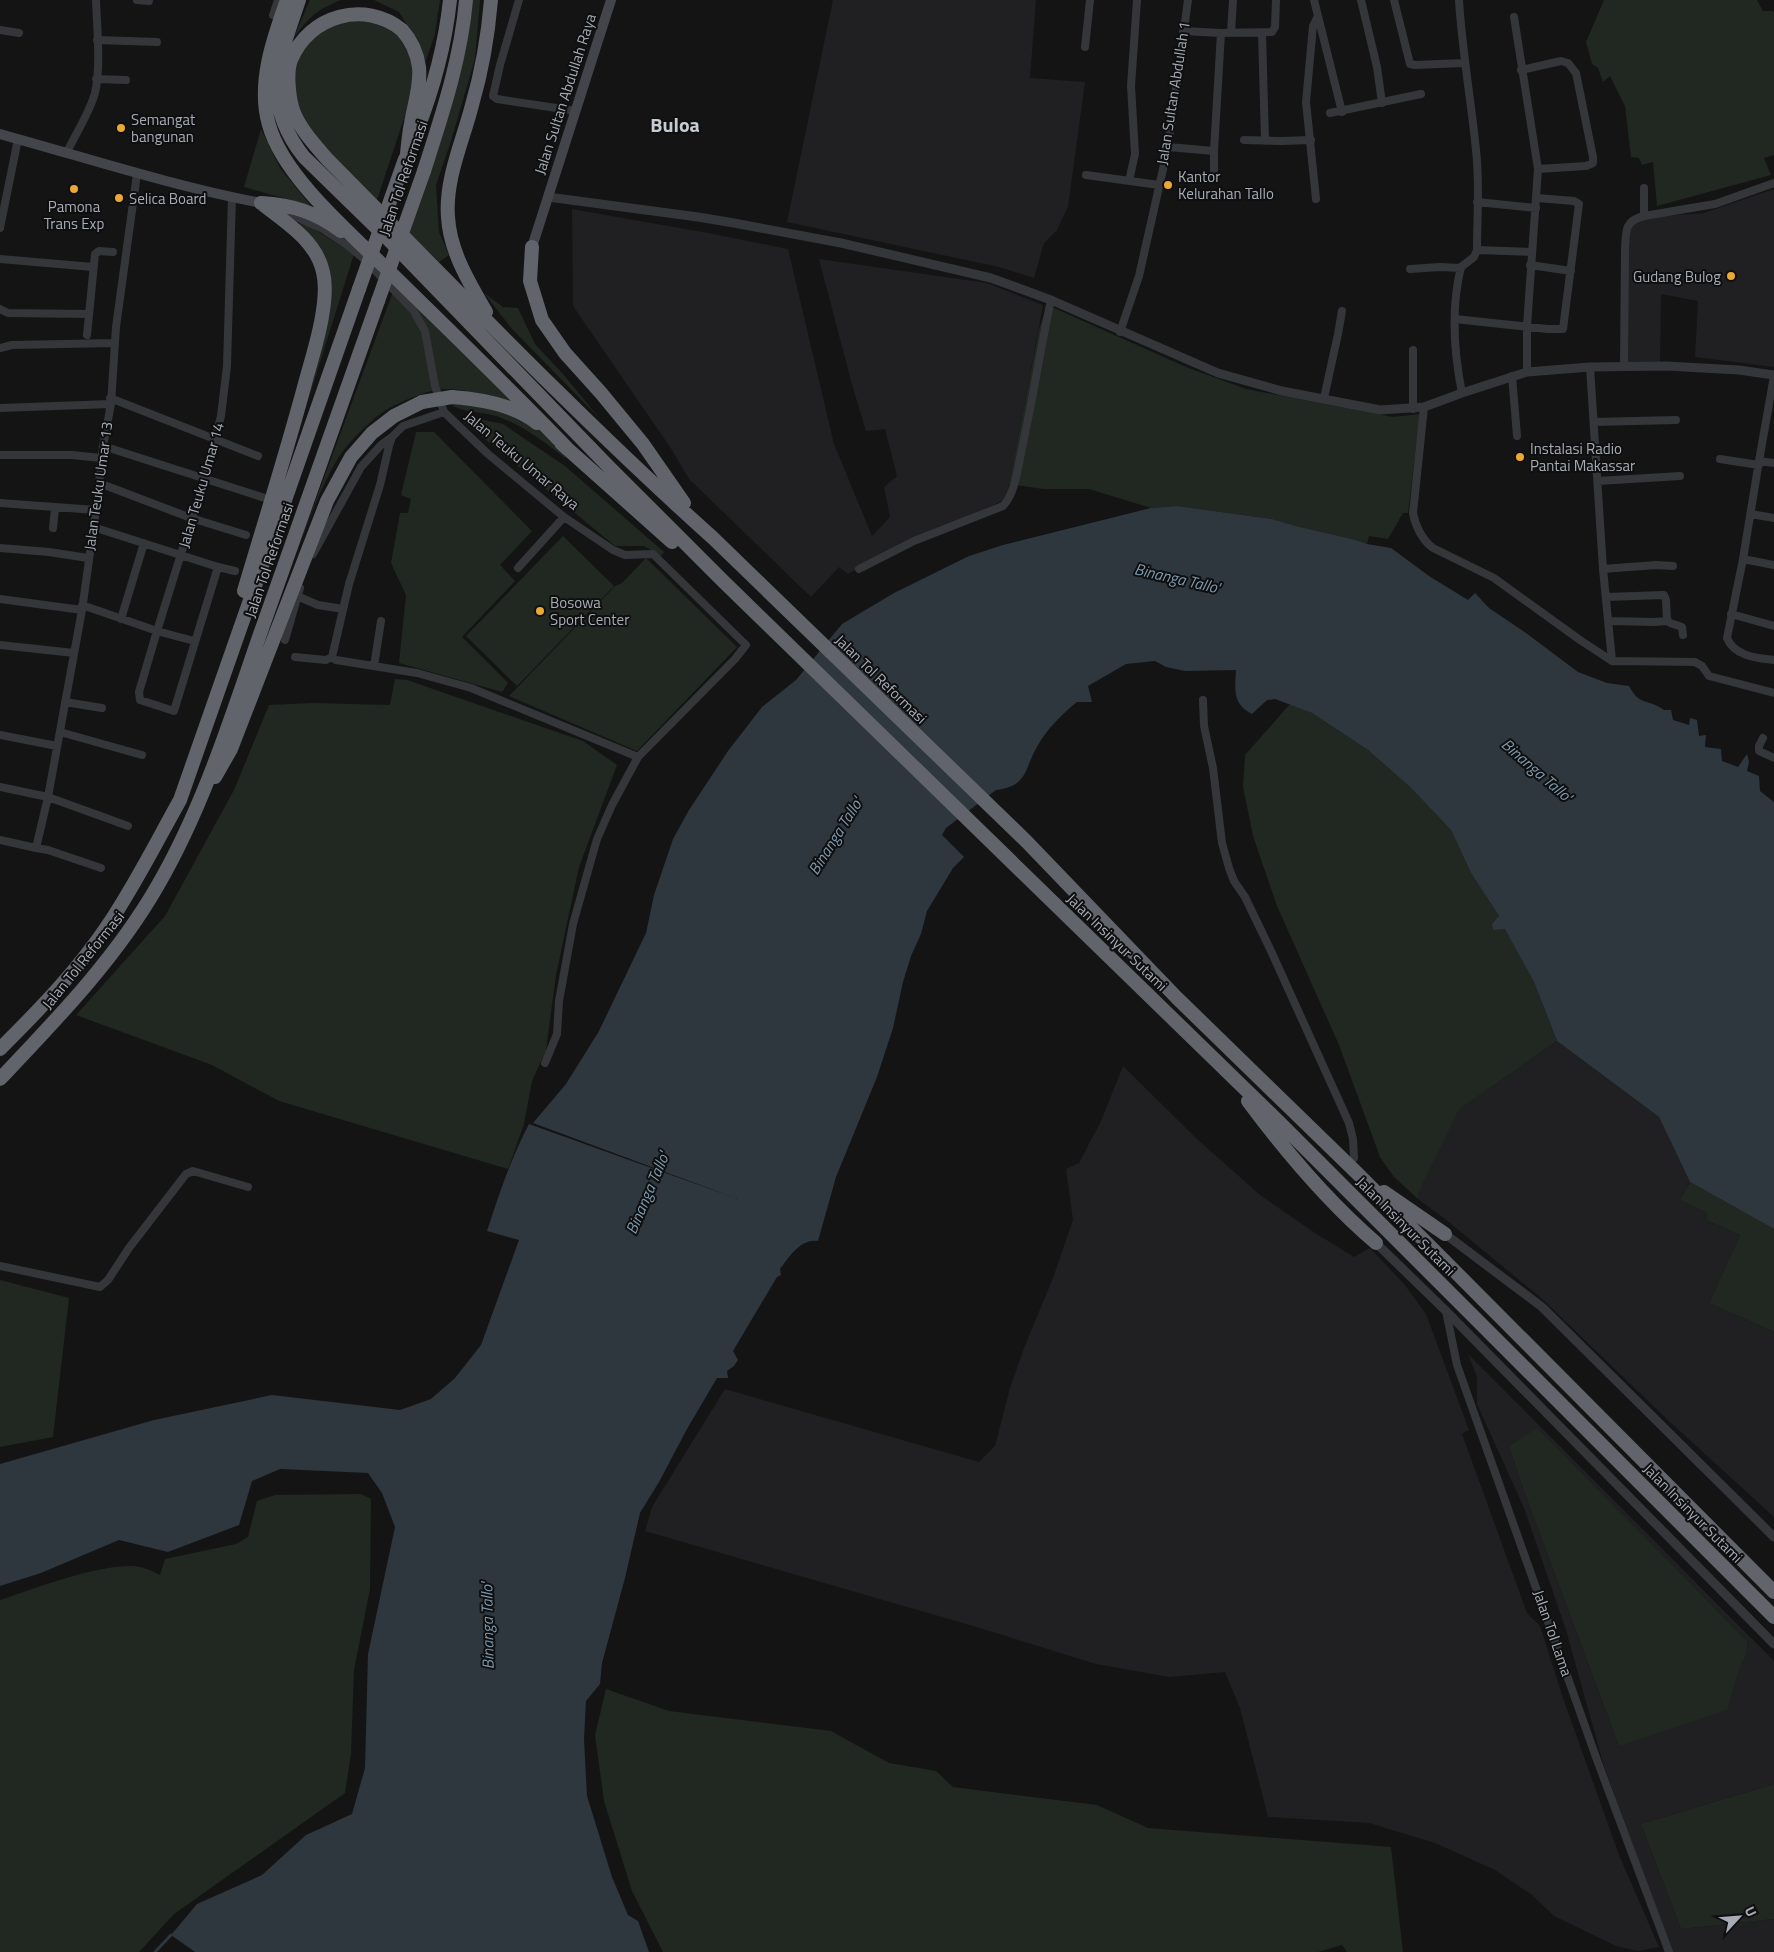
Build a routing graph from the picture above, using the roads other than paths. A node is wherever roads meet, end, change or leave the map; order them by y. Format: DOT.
graph roads {
  1 [pos="96,0"];
  2 [pos="137,0"];
  3 [pos="278,0"];
  4 [pos="287,0"];
  5 [pos="299,0"];
  6 [pos="450,0"];
  7 [pos="466,0"];
  8 [pos="491,0"];
  9 [pos="519,0"];
  10 [pos="611,0"];
  11 [pos="1090,0"];
  12 [pos="1137,0"];
  13 [pos="1188,0"];
  14 [pos="1233,0"];
  15 [pos="1276,0"];
  16 [pos="1314,0"];
  17 [pos="1361,0"];
  18 [pos="1394,0"];
  19 [pos="1459,0"];
  20 [pos="149,1"];
  21 [pos="273,15"];
  22 [pos="1514,17"];
  23 [pos="1317,18"];
  24 [pos="0,30"];
  25 [pos="1183,31"];
  26 [pos="18,33"];
  27 [pos="1220,33"];
  28 [pos="1231,33"];
  29 [pos="1262,33"];
  30 [pos="97,40"];
  31 [pos="156,42"];
  32 [pos="1085,47"];
  33 [pos="1464,63"];
  34 [pos="1522,70"];
  35 [pos="96,79"];
  36 [pos="126,80"];
  37 [pos="1421,94"];
  38 [pos="1382,103"];
  39 [pos="576,111"];
  40 [pos="1342,112"];
  41 [pos="1330,113"];
  42 [pos="0,134"];
  43 [pos="18,139"];
  44 [pos="1244,140"];
  45 [pos="1311,140"];
  46 [pos="1266,141"];
  47 [pos="1168,148"];
  48 [pos="1214,151"];
  49 [pos="66,152"];
  50 [pos="406,156"];
  51 [pos="1538,169"];
  52 [pos="1214,170"];
  53 [pos="137,174"];
  54 [pos="1086,175"];
  55 [pos="1129,181"];
  56 [pos="1774,183"];
  57 [pos="1159,185"];
  58 [pos="1644,188"];
  59 [pos="232,197"];
  60 [pos="548,197"];
  61 [pos="1537,198"];
  62 [pos="1316,199"];
  63 [pos="1477,202"];
  64 [pos="261,203"];
  65 [pos="1536,208"];
  66 [pos="1644,216"];
  67 [pos="0,228"];
  68 [pos="532,247"];
  69 [pos="1477,250"];
  70 [pos="113,252"];
  71 [pos="1532,252"];
  72 [pos="0,259"];
  73 [pos="379,261"];
  74 [pos="1530,265"];
  75 [pos="93,267"];
  76 [pos="1461,268"];
  77 [pos="1410,269"];
  78 [pos="1571,271"];
  79 [pos="1051,300"];
  80 [pos="0,309"];
  81 [pos="1342,311"];
  82 [pos="88,314"];
  83 [pos="1455,318"];
  84 [pos="1527,326"];
  85 [pos="495,328"];
  86 [pos="1120,332"];
  87 [pos="87,335"];
  88 [pos="114,343"];
  89 [pos="0,348"];
  90 [pos="1413,350"];
  91 [pos="1624,367"];
  92 [pos="1590,368"];
  93 [pos="1527,372"];
  94 [pos="1512,376"];
  95 [pos="1774,376"];
  96 [pos="1462,393"];
  97 [pos="1324,398"];
  98 [pos="110,401"];
  99 [pos="1424,407"];
  100 [pos="0,408"];
  101 [pos="1412,409"];
  102 [pos="444,412"];
  103 [pos="1676,420"];
  104 [pos="1594,422"];
  105 [pos="1517,436"];
  106 [pos="392,437"];
  107 [pos="216,440"];
  108 [pos="103,446"];
  109 [pos="567,448"];
  110 [pos="0,455"];
  111 [pos="258,456"];
  112 [pos="102,458"];
  113 [pos="1720,459"];
  114 [pos="1759,463"];
  115 [pos="1774,463"];
  116 [pos="1680,476"];
  117 [pos="204,480"];
  118 [pos="1598,481"];
  119 [pos="99,483"];
  120 [pos="265,498"];
  121 [pos="0,503"];
  122 [pos="55,508"];
  123 [pos="96,510"];
  124 [pos="1751,514"];
  125 [pos="564,517"];
  126 [pos="191,518"];
  127 [pos="1774,518"];
  128 [pos="93,527"];
  129 [pos="53,528"];
  130 [pos="246,535"];
  131 [pos="713,538"];
  132 [pos="144,543"];
  133 [pos="0,548"];
  134 [pos="181,555"];
  135 [pos="88,558"];
  136 [pos="1743,558"];
  137 [pos="1774,565"];
  138 [pos="1673,566"];
  139 [pos="218,567"];
  140 [pos="518,568"];
  141 [pos="859,569"];
  142 [pos="1603,569"];
  143 [pos="235,571"];
  144 [pos="724,582"];
  145 [pos="298,596"];
  146 [pos="1606,598"];
  147 [pos="0,599"];
  148 [pos="82,608"];
  149 [pos="343,609"];
  150 [pos="1731,614"];
  151 [pos="121,619"];
  152 [pos="381,621"];
  153 [pos="1668,621"];
  154 [pos="1608,622"];
  155 [pos="1774,626"];
  156 [pos="156,631"];
  157 [pos="1683,635"];
  158 [pos="285,640"];
  159 [pos="194,641"];
  160 [pos="0,646"];
  161 [pos="74,654"];
  162 [pos="295,656"];
  163 [pos="332,657"];
  164 [pos="1774,660"];
  165 [pos="1612,661"];
  166 [pos="374,666"];
  167 [pos="1774,693"];
  168 [pos="1202,700"];
  169 [pos="65,702"];
  170 [pos="102,708"];
  171 [pos="60,732"];
  172 [pos="0,735"];
  173 [pos="1764,738"];
  174 [pos="57,746"];
  175 [pos="142,755"];
  176 [pos="638,757"];
  177 [pos="1774,758"];
  178 [pos="0,787"];
  179 [pos="48,797"];
  180 [pos="180,800"];
  181 [pos="190,825"];
  182 [pos="128,826"];
  183 [pos="0,840"];
  184 [pos="1027,842"];
  185 [pos="36,848"];
  186 [pos="101,868"];
  187 [pos="0,1049"];
  188 [pos="545,1063"];
  189 [pos="1221,1065"];
  190 [pos="0,1079"];
  191 [pos="1349,1165"];
  192 [pos="1359,1175"];
  193 [pos="248,1187"];
  194 [pos="1445,1234"];
  195 [pos="1376,1243"];
  196 [pos="0,1266"];
  197 [pos="1446,1312"];
  198 [pos="1774,1537"];
  199 [pos="1774,1592"];
  200 [pos="1774,1618"];
  201 [pos="1774,1644"];
  202 [pos="1669,1952"];
  1 -- 30 [label="street"];
  2 -- 20 [label="street"];
  3 -- 21 [label="street"];
  4 -- 73 [label="highway"];
  5 -- 144 [label="highway"];
  6 -- 50 [label="highway, Jalan Tol Reformasi"];
  7 -- 181 [label="highway, Jalan Tol Reformasi, bridge"];
  8 -- 85 [label="highway"];
  9 -- 39 [label="street"];
  10 -- 39 [label="main road, Jalan Sultan Abdullah Raya"];
  11 -- 32 [label="street"];
  12 -- 55 [label="street"];
  13 -- 25 [label="street, Jalan Sultan Abdullah 1"];
  14 -- 28 [label="street"];
  15 -- 29 [label="street"];
  16 -- 23 [label="street"];
  17 -- 38 [label="street"];
  18 -- 33 [label="street"];
  19 -- 33 [label="street"];
  22 -- 34 [label="street"];
  23 -- 40 [label="street"];
  23 -- 45 [label="street"];
  24 -- 26 [label="street"];
  25 -- 27 [label="street"];
  25 -- 47 [label="street, Jalan Sultan Abdullah 1"];
  27 -- 28 [label="street"];
  27 -- 48 [label="street"];
  28 -- 29 [label="street"];
  29 -- 46 [label="street"];
  30 -- 31 [label="street"];
  30 -- 35 [label="street"];
  33 -- 63 [label="street"];
  34 -- 51 [label="street"];
  34 -- 51 [label="street"];
  35 -- 36 [label="street"];
  35 -- 49 [label="street"];
  37 -- 38 [label="street"];
  38 -- 40 [label="street"];
  39 -- 60 [label="main road, Jalan Sultan Abdullah Raya"];
  40 -- 41 [label="street"];
  42 -- 43 [label="main road, Jalan Teuku Umar Raya"];
  43 -- 49 [label="main road, Jalan Teuku Umar Raya"];
  43 -- 67 [label="street"];
  44 -- 46 [label="street"];
  45 -- 46 [label="street"];
  45 -- 62 [label="street"];
  47 -- 48 [label="street"];
  47 -- 57 [label="street, Jalan Sultan Abdullah 1"];
  48 -- 52 [label="street"];
  49 -- 53 [label="main road, Jalan Teuku Umar Raya"];
  50 -- 85 [label="highway"];
  50 -- 180 [label="highway, Jalan Tol Reformasi, bridge"];
  51 -- 61 [label="street"];
  53 -- 59 [label="main road, Jalan Teuku Umar Raya"];
  53 -- 88 [label="street, Jalan Teuku Umar 13"];
  54 -- 55 [label="street"];
  55 -- 57 [label="street"];
  56 -- 66 [label="street"];
  57 -- 86 [label="street, Jalan Sultan Abdullah 1"];
  58 -- 66 [label="street"];
  59 -- 64 [label="main road, Jalan Teuku Umar Raya"];
  59 -- 107 [label="street, Jalan Teuku Umar 14"];
  60 -- 68 [label="main road, Jalan Sultan Abdullah Raya"];
  60 -- 79 [label="street"];
  61 -- 65 [label="street"];
  61 -- 78 [label="street"];
  63 -- 65 [label="street"];
  63 -- 69 [label="street"];
  64 -- 73 [label="highway"];
  64 -- 102 [label="street, Jalan Teuku Umar Raya"];
  64 -- 180 [label="highway"];
  65 -- 71 [label="street"];
  66 -- 91 [label="street"];
  68 -- 131 [label="highway"];
  69 -- 71 [label="street"];
  69 -- 76 [label="street"];
  70 -- 75 [label="street"];
  71 -- 74 [label="street"];
  72 -- 75 [label="street"];
  73 -- 109 [label="highway"];
  74 -- 78 [label="street"];
  74 -- 84 [label="street"];
  75 -- 82 [label="street"];
  76 -- 77 [label="street"];
  76 -- 83 [label="street"];
  78 -- 84 [label="street"];
  79 -- 86 [label="street"];
  79 -- 141 [label="street"];
  80 -- 82 [label="street"];
  81 -- 97 [label="street"];
  82 -- 87 [label="street"];
  83 -- 84 [label="street"];
  83 -- 96 [label="street"];
  84 -- 93 [label="street"];
  85 -- 131 [label="highway"];
  86 -- 97 [label="street"];
  88 -- 89 [label="street"];
  88 -- 98 [label="street, Jalan Teuku Umar 13"];
  90 -- 101 [label="street"];
  91 -- 92 [label="street"];
  91 -- 95 [label="street"];
  92 -- 93 [label="street"];
  92 -- 104 [label="street"];
  93 -- 94 [label="street"];
  94 -- 96 [label="street"];
  94 -- 105 [label="street"];
  95 -- 114 [label="street"];
  96 -- 99 [label="street"];
  97 -- 101 [label="street"];
  98 -- 100 [label="street"];
  98 -- 107 [label="street"];
  98 -- 108 [label="street, Jalan Teuku Umar 13"];
  99 -- 101 [label="street"];
  99 -- 165 [label="street"];
  102 -- 106 [label="street"];
  102 -- 125 [label="street, Jalan Teuku Umar Raya"];
  103 -- 104 [label="street"];
  104 -- 118 [label="street"];
  106 -- 145 [label="street"];
  106 -- 149 [label="street"];
  107 -- 111 [label="street"];
  107 -- 117 [label="street, Jalan Teuku Umar 14"];
  108 -- 112 [label="street, Jalan Teuku Umar 13"];
  108 -- 117 [label="street"];
  109 -- 144 [label="highway"];
  109 -- 181 [label="highway, bridge"];
  110 -- 112 [label="street"];
  112 -- 119 [label="street, Jalan Teuku Umar 13"];
  113 -- 114 [label="street"];
  114 -- 115 [label="street"];
  114 -- 124 [label="street"];
  116 -- 118 [label="street"];
  117 -- 120 [label="street"];
  117 -- 126 [label="street, Jalan Teuku Umar 14"];
  118 -- 142 [label="street"];
  119 -- 123 [label="street, Jalan Teuku Umar 13"];
  119 -- 126 [label="street"];
  121 -- 122 [label="street"];
  122 -- 123 [label="street"];
  122 -- 129 [label="street"];
  123 -- 128 [label="street, Jalan Teuku Umar 13"];
  124 -- 127 [label="street"];
  124 -- 136 [label="street"];
  125 -- 140 [label="street"];
  125 -- 176 [label="street, Jalan Teuku Umar Raya"];
  126 -- 130 [label="street"];
  126 -- 134 [label="street, Jalan Teuku Umar 14"];
  128 -- 132 [label="street"];
  128 -- 135 [label="street, Jalan Teuku Umar 13"];
  131 -- 184 [label="highway, Jalan Tol Reformasi"];
  132 -- 134 [label="street"];
  132 -- 151 [label="street"];
  133 -- 135 [label="street"];
  134 -- 139 [label="street"];
  134 -- 156 [label="street, Jalan Teuku Umar 14"];
  135 -- 148 [label="street, Jalan Teuku Umar 13"];
  136 -- 137 [label="street"];
  136 -- 150 [label="street"];
  138 -- 142 [label="street"];
  139 -- 143 [label="street"];
  139 -- 159 [label="street"];
  142 -- 146 [label="street"];
  144 -- 189 [label="highway, Jalan Insinyur Sutami"];
  145 -- 149 [label="street"];
  145 -- 158 [label="street"];
  146 -- 153 [label="street"];
  146 -- 154 [label="street"];
  147 -- 148 [label="street"];
  148 -- 151 [label="street"];
  148 -- 161 [label="street, Jalan Teuku Umar 13"];
  149 -- 163 [label="street"];
  150 -- 155 [label="street"];
  150 -- 164 [label="street"];
  151 -- 156 [label="street"];
  152 -- 166 [label="street"];
  153 -- 154 [label="street"];
  153 -- 157 [label="street"];
  154 -- 165 [label="street"];
  156 -- 159 [label="street"];
  156 -- 159 [label="street, Jalan Teuku Umar 14"];
  160 -- 161 [label="street"];
  161 -- 169 [label="street, Jalan Teuku Umar 13"];
  162 -- 163 [label="street"];
  163 -- 166 [label="street"];
  165 -- 167 [label="street"];
  166 -- 176 [label="street"];
  168 -- 191 [label="street"];
  169 -- 170 [label="street"];
  169 -- 171 [label="street, Jalan Teuku Umar 13"];
  171 -- 174 [label="street, Jalan Teuku Umar 13"];
  171 -- 175 [label="street"];
  172 -- 174 [label="street"];
  173 -- 177 [label="street"];
  174 -- 179 [label="street, Jalan Teuku Umar 13"];
  176 -- 188 [label="street, Jalan Teuku Umar Raya"];
  178 -- 179 [label="street"];
  179 -- 182 [label="street"];
  179 -- 185 [label="street, Jalan Teuku Umar 13"];
  180 -- 187 [label="highway, Jalan Tol Reformasi"];
  181 -- 190 [label="highway, Jalan Tol Reformasi"];
  183 -- 185 [label="street"];
  184 -- 191 [label="highway, Jalan Insinyur Sutami"];
  185 -- 186 [label="street"];
  189 -- 195 [label="highway"];
  189 -- 200 [label="highway, Jalan Insinyur Sutami"];
  191 -- 192 [label="highway, Jalan Insinyur Sutami"];
  192 -- 194 [label="highway"];
  192 -- 199 [label="highway, Jalan Insinyur Sutami"];
  193 -- 196 [label="street"];
  194 -- 198 [label="street"];
  195 -- 197 [label="street"];
  197 -- 201 [label="street"];
  197 -- 202 [label="street, Jalan Tol Lama"];
}
